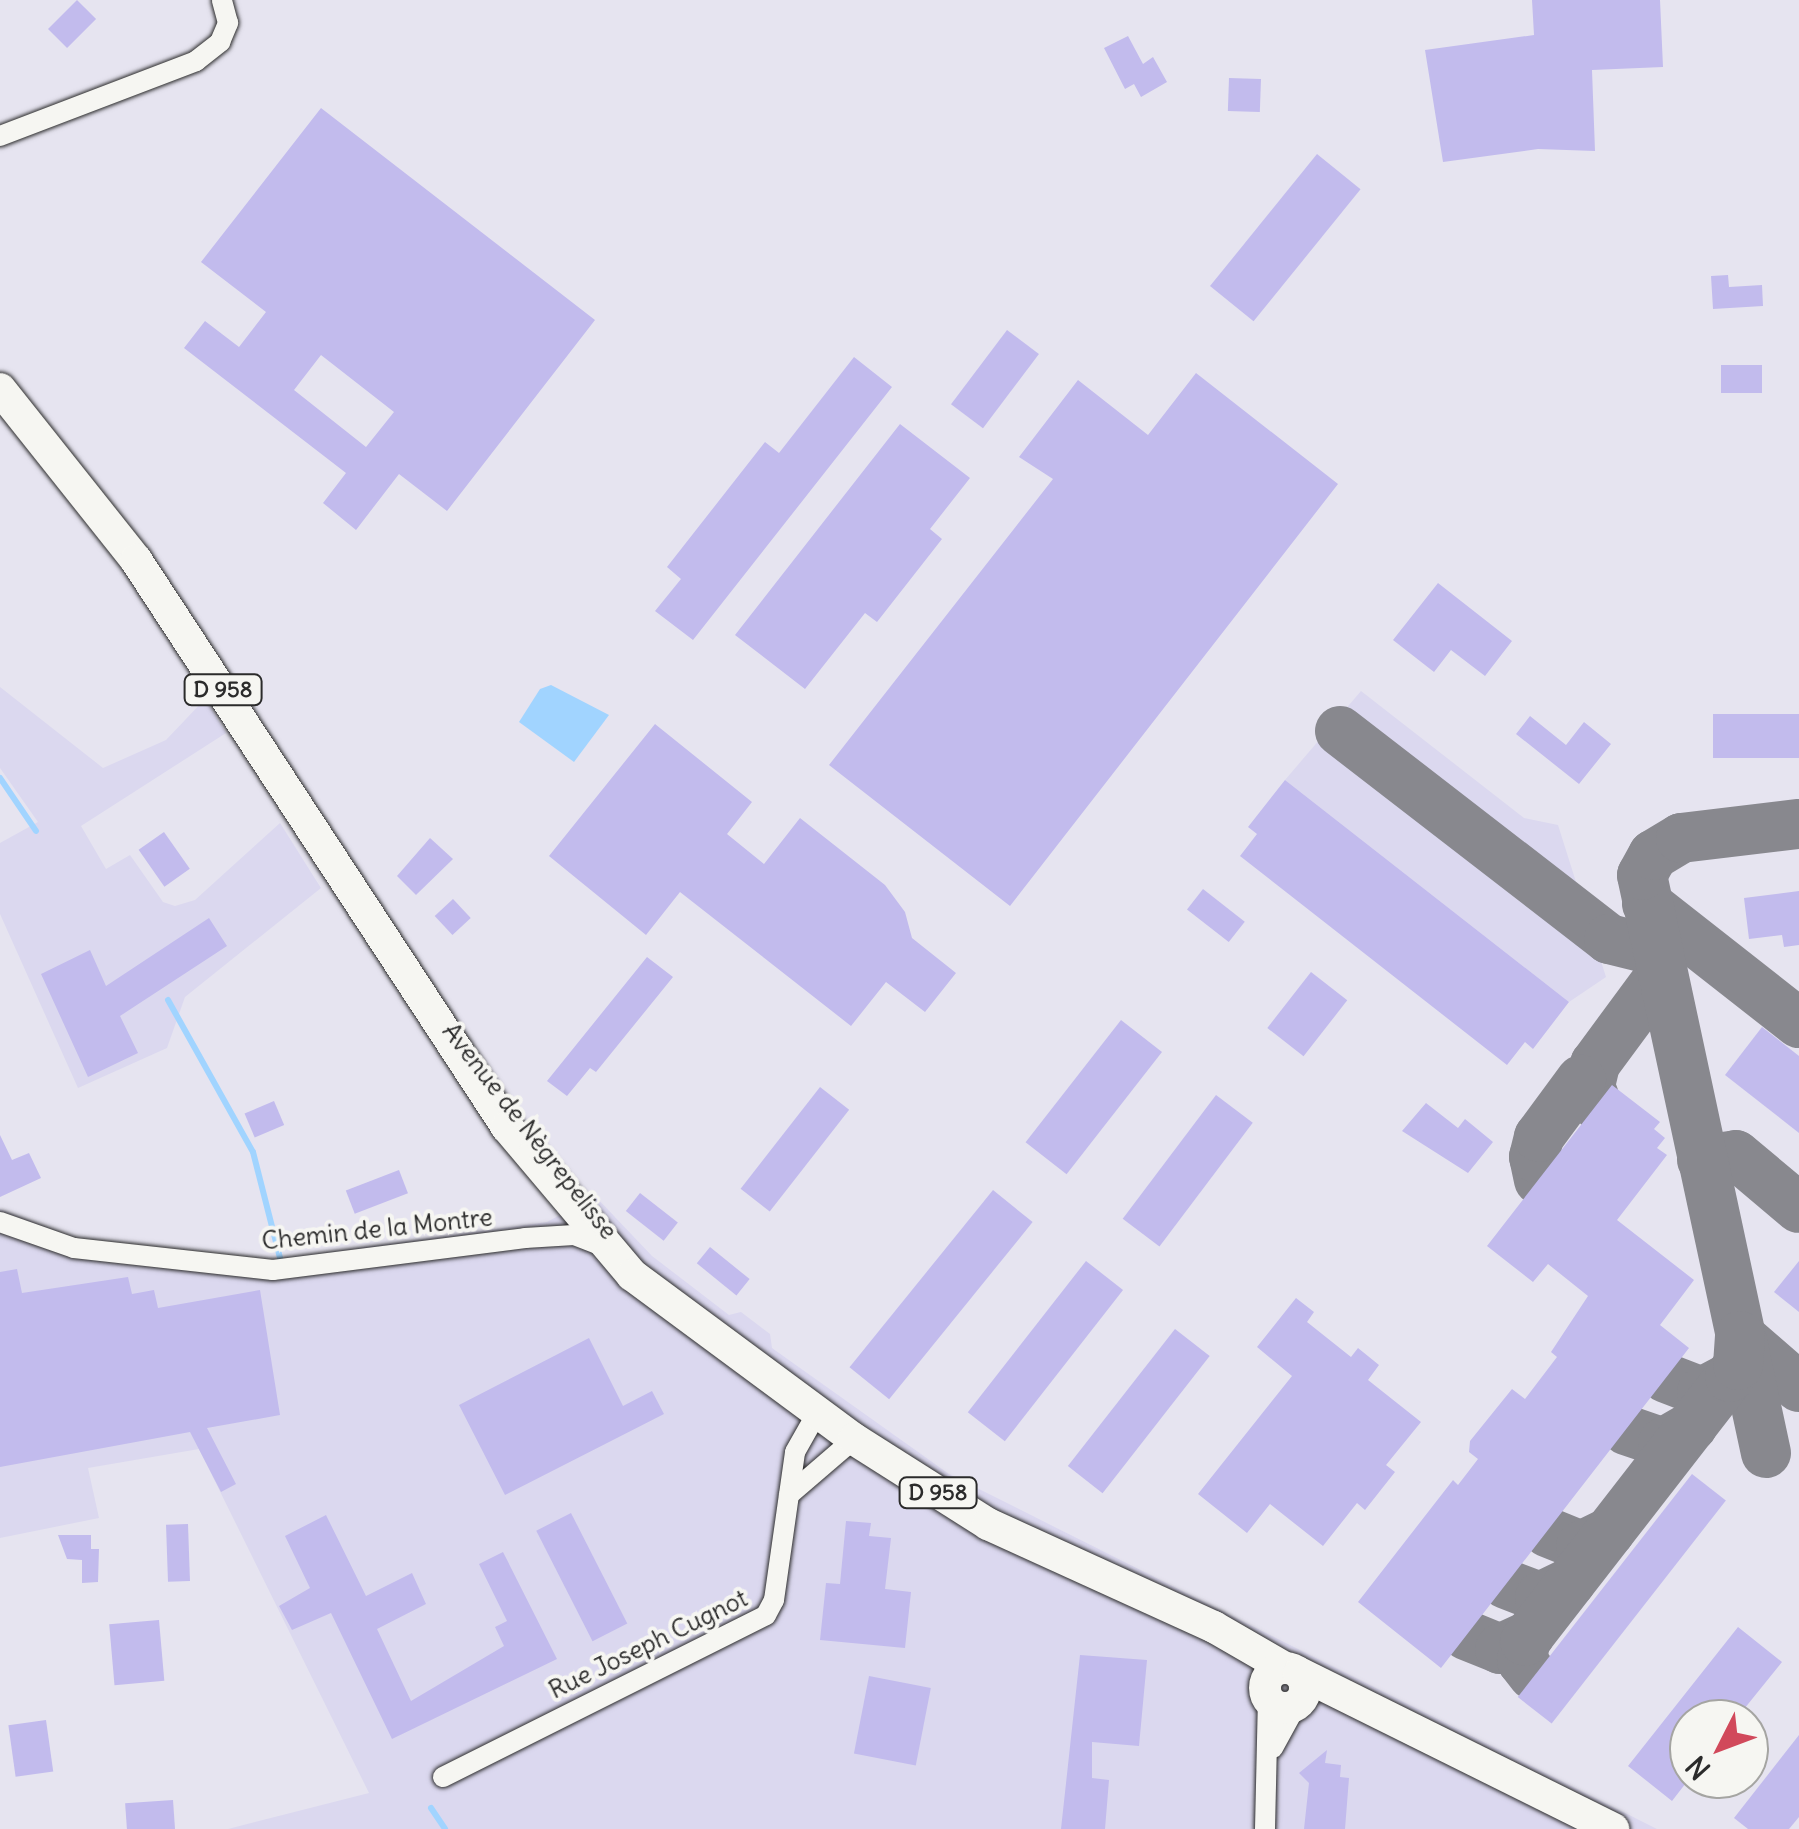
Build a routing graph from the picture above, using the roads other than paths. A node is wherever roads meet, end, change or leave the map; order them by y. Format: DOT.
graph roads {
  1 [pos="222,0"];
  2 [pos="0,136"];
  3 [pos="5,397"];
  4 [pos="414,984"];
  5 [pos="562,1200"];
  6 [pos="0,1222"];
  7 [pos="525,1238"];
  8 [pos="606,1248"];
  9 [pos="692,1317"];
  10 [pos="817,1413"];
  11 [pos="854,1439"];
  12 [pos="789,1495"];
  13 [pos="1286,1690"];
  14 [pos="443,1777"];
  15 [pos="1265,1829"];
  16 [pos="1613,1829"];
  1 -- 2 [label="street"];
  3 -- 4 [label="main road, Avenue de Nègrepelisse / D 958"];
  4 -- 5 [label="main road, Avenue de Nègrepelisse / D 958"];
  4 -- 9 [label="main road, Avenue de Nègrepelisse / D 958"];
  5 -- 7 [label="street, Chemin de la Montre"];
  5 -- 8 [label="main road, Avenue de Nègrepelisse / D 958"];
  6 -- 7 [label="street, Chemin de la Montre"];
  7 -- 8 [label="street, Chemin de la Montre"];
  8 -- 9 [label="main road, Avenue de Nègrepelisse / D 958"];
  9 -- 10 [label="main road, Avenue de Nègrepelisse / D 958"];
  10 -- 11 [label="main road, Avenue de Nègrepelisse / D 958"];
  10 -- 12 [label="street, Rue Joseph Cugnot"];
  11 -- 12 [label="street"];
  11 -- 13 [label="main road, Avenue de Nègrepelisse / D 958"];
  12 -- 14 [label="street, Rue Joseph Cugnot"];
  13 -- 15 [label="street"];
  13 -- 16 [label="main road, Avenue de Nègrepelisse / D 958"];
}
